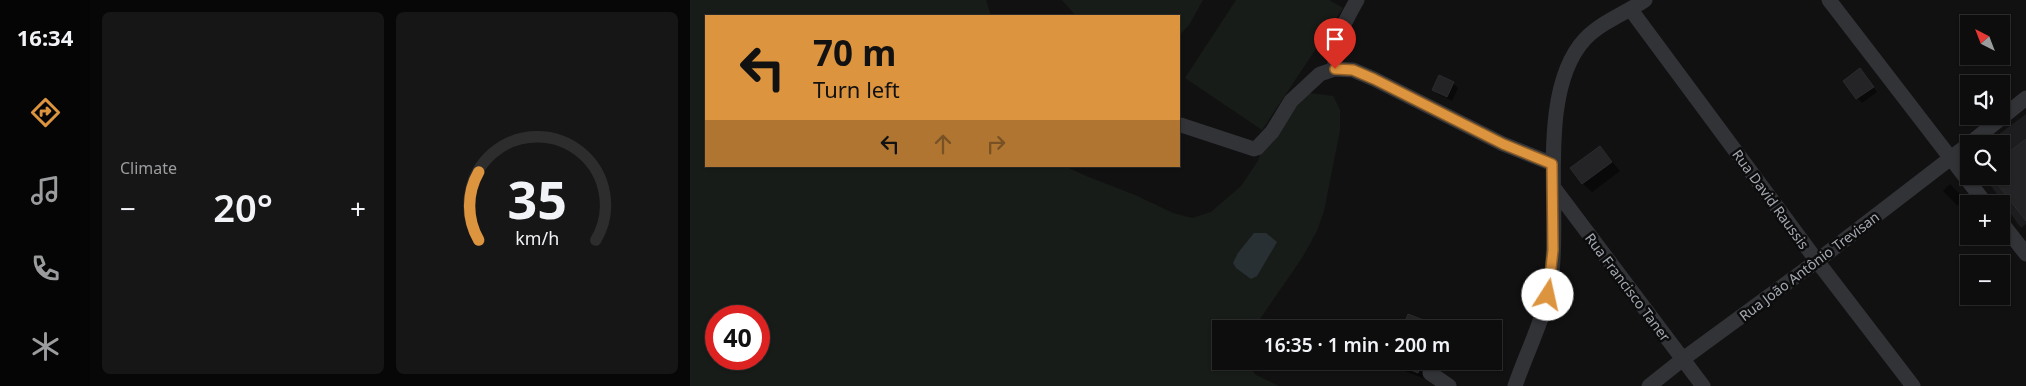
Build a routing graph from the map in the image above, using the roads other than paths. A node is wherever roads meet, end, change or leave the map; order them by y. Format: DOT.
graph roads {
  1 [pos="1357,0"];
  2 [pos="1645,0"];
  3 [pos="1829,0"];
  4 [pos="1631,10"];
  5 [pos="1335,69"];
  6 [pos="2026,98"];
  7 [pos="1180,125"];
  8 [pos="1980,135"];
  9 [pos="1960,152"];
  10 [pos="1951,159"];
  11 [pos="1552,164"];
  12 [pos="1554,188"];
  13 [pos="1979,195"];
  14 [pos="2010,234"];
  15 [pos="2026,254"];
  16 [pos="1817,261"];
  17 [pos="1683,359"];
  18 [pos="1430,373"];
  19 [pos="1449,386"];
  20 [pos="1515,386"];
  21 [pos="1649,386"];
  22 [pos="1703,386"];
  23 [pos="1913,386"];
  1 -- 5 [label="street"];
  2 -- 4 [label="street"];
  3 -- 10 [label="street"];
  4 -- 11 [label="street"];
  4 -- 16 [label="street, Rua David Raussis"];
  5 -- 7 [label="street"];
  5 -- 11 [label="street"];
  6 -- 8 [label="street, Rua João Antônio Trevisan"];
  9 -- 10 [label="street, Rua João Antônio Trevisan"];
  10 -- 13 [label="street"];
  10 -- 16 [label="street, Rua João Antônio Trevisan"];
  11 -- 12 [label="street"];
  12 -- 17 [label="street, Rua Francisco Taner"];
  12 -- 20 [label="street"];
  14 -- 15 [label="street"];
  16 -- 17 [label="street, Rua João Antônio Trevisan"];
  16 -- 23 [label="street, Rua David Raussis"];
  17 -- 21 [label="street, Rua João Antônio Trevisan"];
  17 -- 22 [label="street, Rua Francisco Taner"];
  18 -- 19 [label="street"];
}
